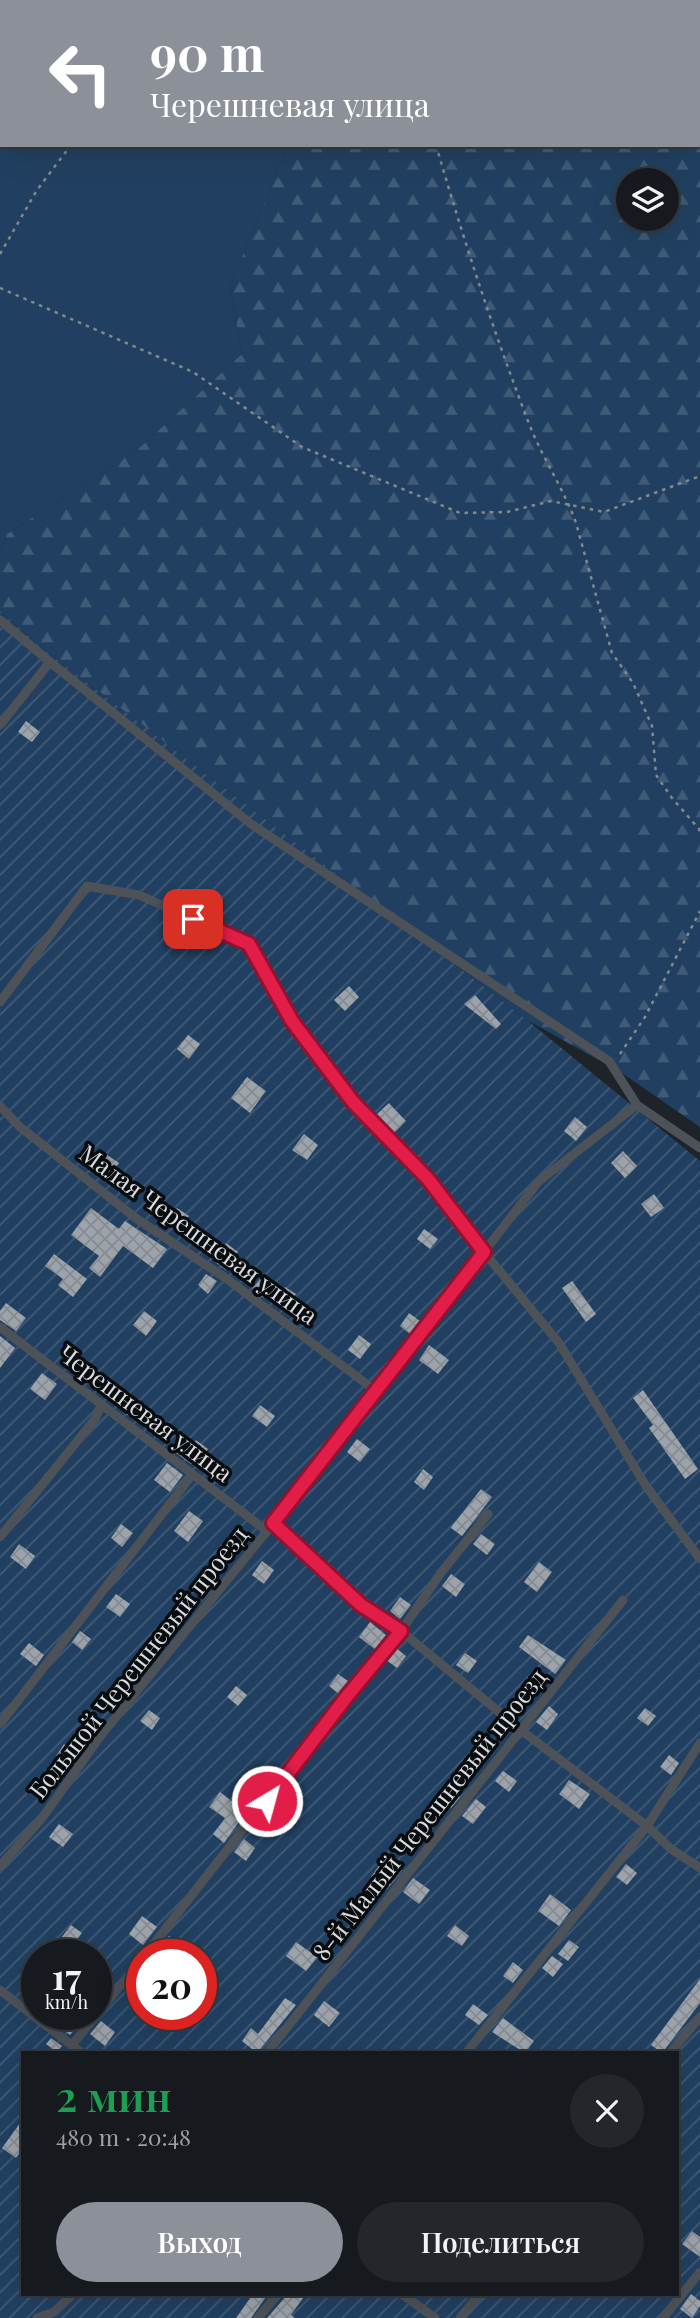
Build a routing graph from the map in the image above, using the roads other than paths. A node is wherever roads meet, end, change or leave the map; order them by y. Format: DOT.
graph roads {
  1 [pos="0,620"];
  2 [pos="50,663"];
  3 [pos="0,725"];
  4 [pos="0,1002"];
  5 [pos="636,1105"];
  6 [pos="0,1106"];
  7 [pos="700,1148"];
  8 [pos="484,1252"];
  9 [pos="0,1327"];
  10 [pos="376,1391"];
  11 [pos="101,1405"];
  12 [pos="192,1475"];
  13 [pos="488,1514"];
  14 [pos="270,1527"];
  15 [pos="0,1537"];
  16 [pos="700,1559"];
  17 [pos="623,1600"];
  18 [pos="401,1631"];
  19 [pos="0,1724"];
  20 [pos="521,1730"];
  21 [pos="700,1743"];
  22 [pos="647,1826"];
  23 [pos="0,1866"];
  24 [pos="700,1868"];
  25 [pos="157,1939"];
  26 [pos="126,1979"];
  27 [pos="0,1990"];
  28 [pos="700,2017"];
  29 [pos="72,2045"];
  30 [pos="80,2051"];
  31 [pos="269,2051"];
  32 [pos="468,2051"];
  33 [pos="672,2051"];
  34 [pos="700,2272"];
  35 [pos="71,2296"];
  36 [pos="276,2296"];
  37 [pos="405,2296"];
  38 [pos="478,2296"];
  39 [pos="37,2318"];
  40 [pos="258,2318"];
  41 [pos="435,2318"];
  42 [pos="460,2318"];
  43 [pos="663,2318"];
  1 -- 2 [label="lane"];
  2 -- 3 [label="lane"];
  2 -- 5 [label="lane"];
  4 -- 8 [label="lane"];
  5 -- 7 [label="lane"];
  5 -- 8 [label="lane, Большой Черешневый проезд"];
  6 -- 10 [label="lane, Малая Черешневая улица"];
  8 -- 10 [label="lane, Большой Черешневый проезд"];
  8 -- 16 [label="lane"];
  9 -- 11 [label="lane, Черешневая улица"];
  10 -- 14 [label="lane, Большой Черешневый проезд"];
  11 -- 12 [label="lane, Черешневая улица"];
  11 -- 15 [label="lane"];
  12 -- 14 [label="lane, Черешневая улица"];
  12 -- 19 [label="lane"];
  13 -- 18 [label="lane"];
  14 -- 18 [label="lane, Черешневая улица"];
  14 -- 23 [label="lane, Большой Черешневый проезд"];
  17 -- 20 [label="lane, 8-й Малый Черешневый проезд"];
  18 -- 20 [label="lane, Черешневая улица"];
  18 -- 25 [label="lane"];
  20 -- 22 [label="lane, Черешневая улица"];
  20 -- 31 [label="lane, 8-й Малый Черешневый проезд"];
  21 -- 22 [label="lane"];
  22 -- 24 [label="lane, Черешневая улица"];
  22 -- 32 [label="lane"];
  26 -- 29 [label="lane"];
  27 -- 29 [label="lane"];
  28 -- 33 [label="lane"];
  29 -- 30 [label="lane"];
  34 -- 43 [label="lane"];
  35 -- 39 [label="lane"];
  36 -- 40 [label="lane"];
  37 -- 41 [label="lane"];
  38 -- 42 [label="lane"];
}
